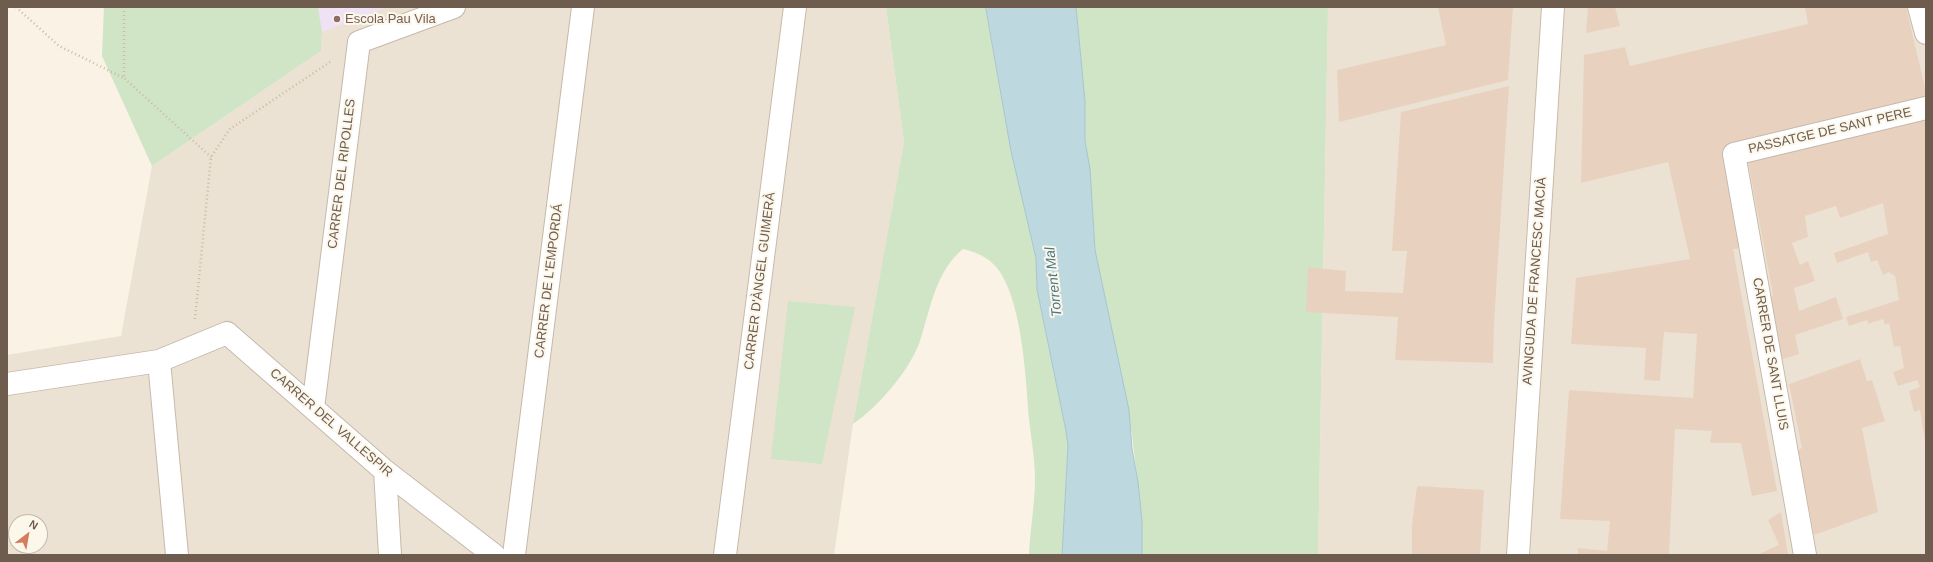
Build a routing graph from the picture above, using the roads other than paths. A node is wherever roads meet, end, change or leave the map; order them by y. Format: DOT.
graph roads {
  1 [pos="454,7"];
  2 [pos="583,7"];
  3 [pos="795,7"];
  4 [pos="1553,7"];
  5 [pos="1920,7"];
  6 [pos="1926,33"];
  7 [pos="1926,108"];
  8 [pos="1734,154"];
  9 [pos="159,361"];
  10 [pos="7,384"];
  11 [pos="314,408"];
  12 [pos="385,471"];
  13 [pos="177,555"];
  14 [pos="390,555"];
  15 [pos="494,555"];
  16 [pos="514,555"];
  17 [pos="725,555"];
  18 [pos="1518,555"];
  19 [pos="1805,555"];
  1 -- 11 [label="street, CARRER DEL RIPOLLES"];
  2 -- 16 [label="street, CARRER DE L'EMPORDÁ"];
  3 -- 17 [label="street, CARRER D'ÀNGEL GUIMERÀ"];
  4 -- 18 [label="street, AVINGUDA DE FRANCESC MACIÀ"];
  5 -- 6 [label="street"];
  7 -- 8 [label="street, PASSATGE DE SANT PERE"];
  8 -- 19 [label="street, CARRER DE SANT LLUIS"];
  9 -- 10 [label="street, CARRER DEL VALLESPIR"];
  9 -- 11 [label="street, CARRER DEL VALLESPIR"];
  9 -- 13 [label="street"];
  11 -- 12 [label="street, CARRER DEL VALLESPIR"];
  12 -- 14 [label="street"];
  12 -- 15 [label="street, CARRER DEL VALLESPIR"];
}
